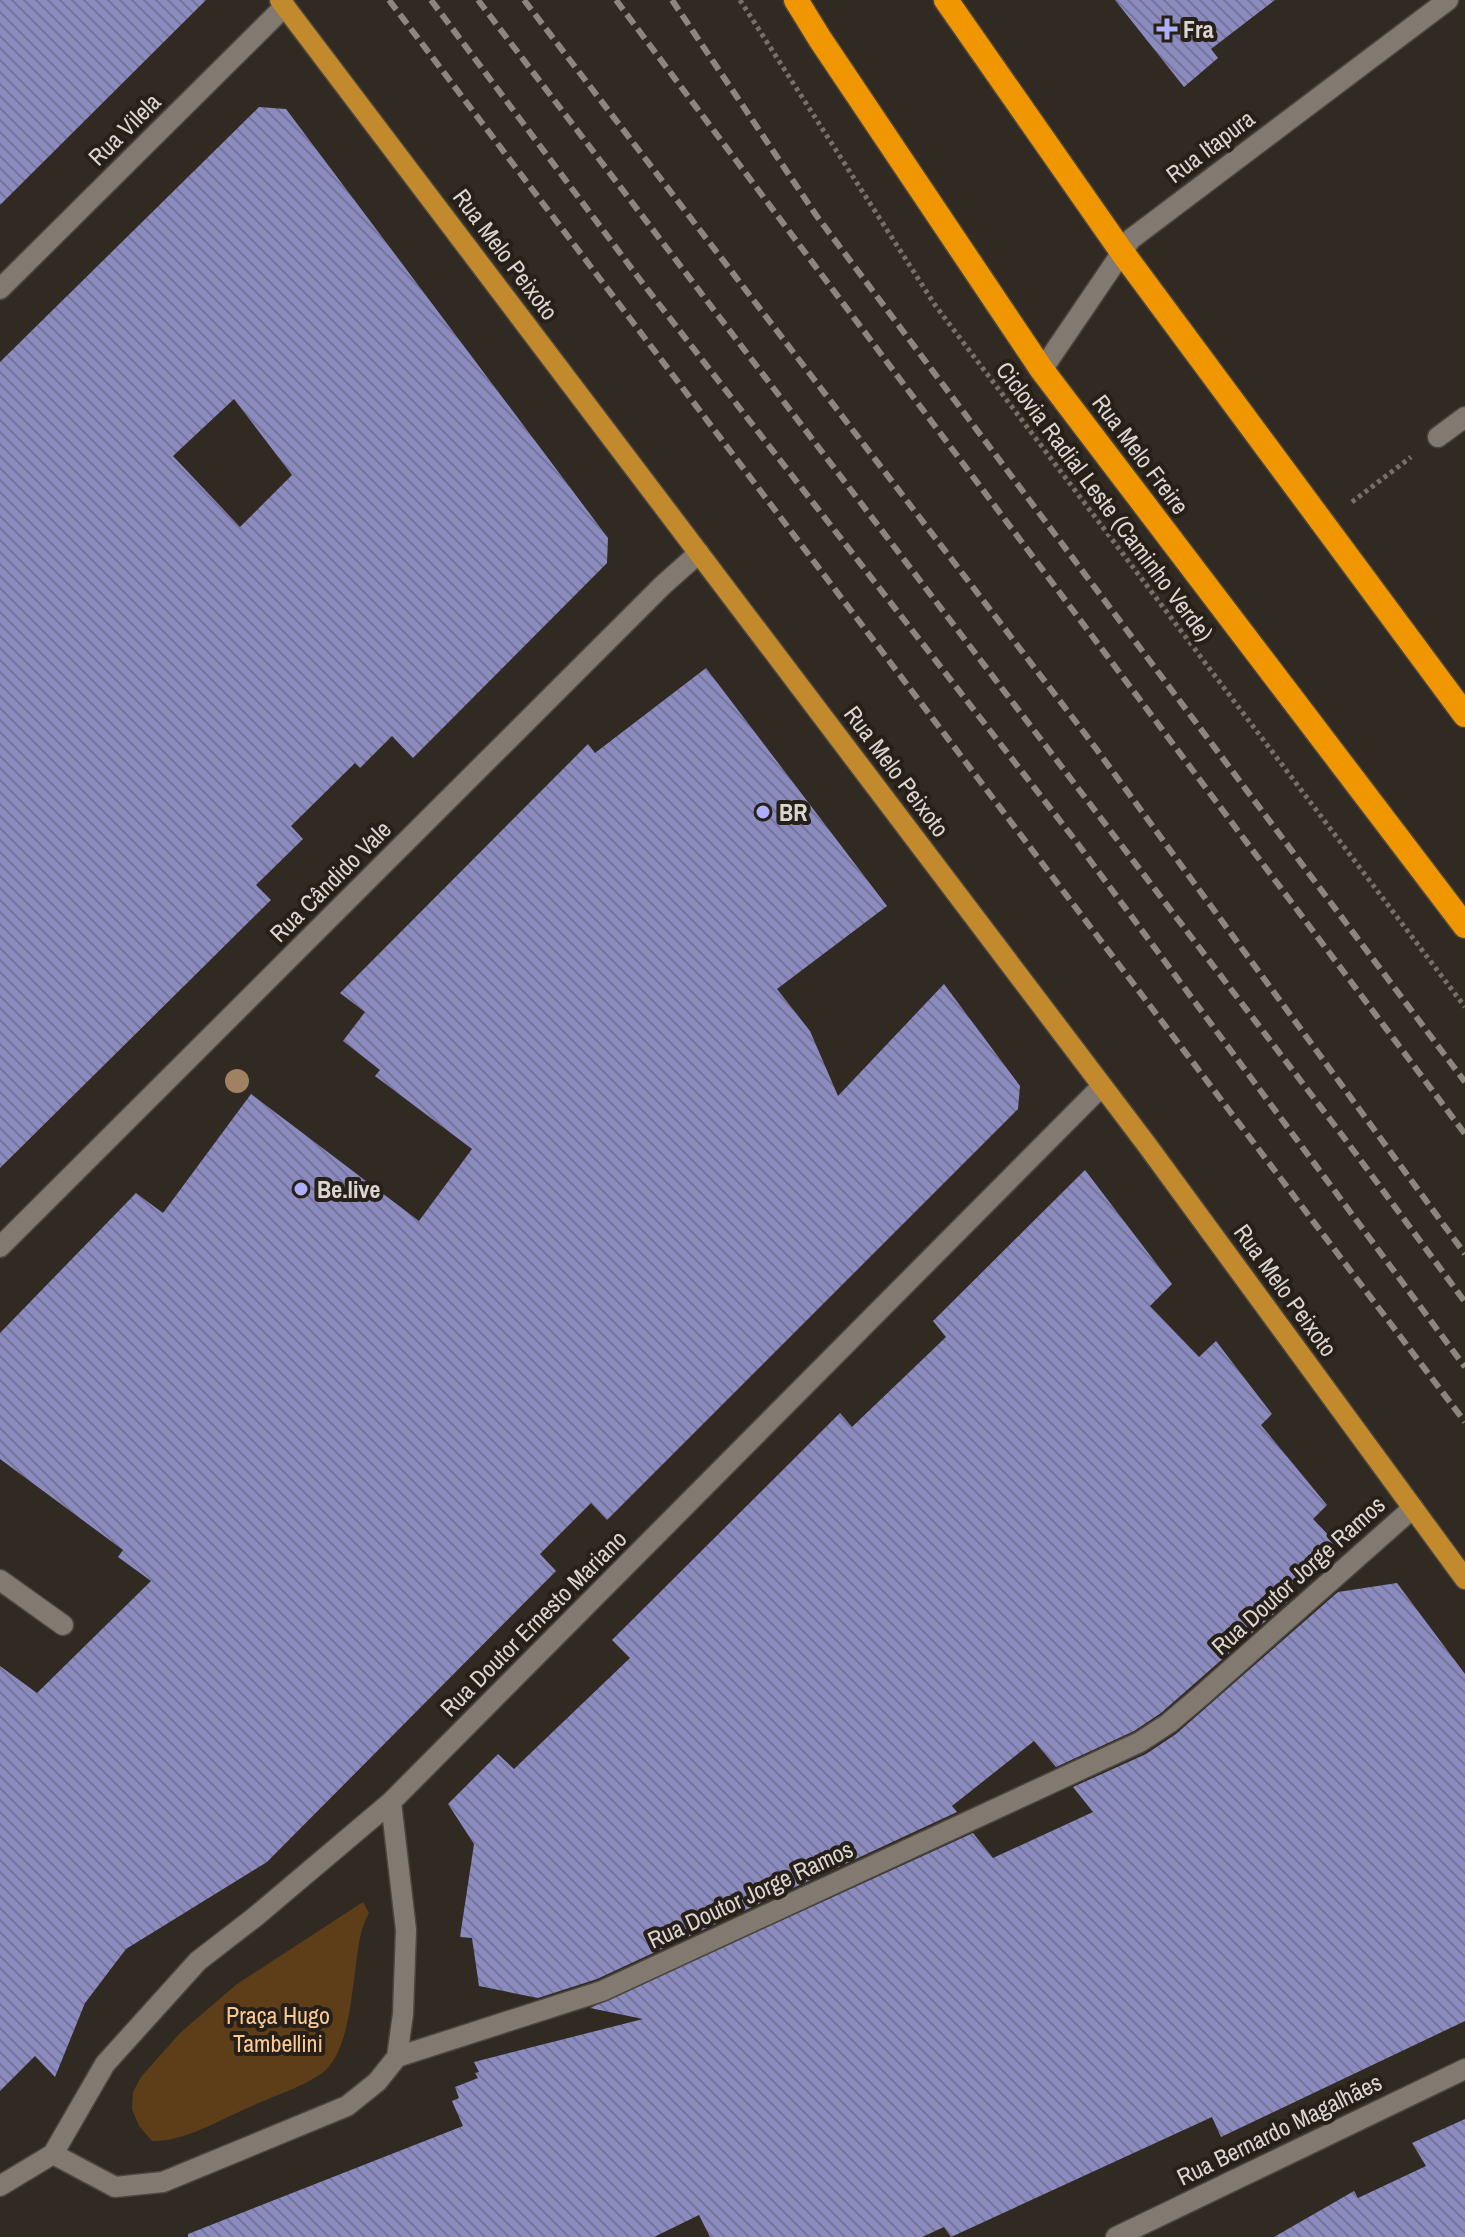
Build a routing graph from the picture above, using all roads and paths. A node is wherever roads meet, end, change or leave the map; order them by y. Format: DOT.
graph roads {
  1 [pos="740,0"];
  2 [pos="796,0"];
  3 [pos="946,0"];
  4 [pos="1448,0"];
  5 [pos="282,3"];
  6 [pos="1122,252"];
  7 [pos="0,289"];
  8 [pos="1042,370"];
  9 [pos="1465,417"];
  10 [pos="1438,437"];
  11 [pos="1323,524"];
  12 [pos="699,553"];
  13 [pos="1465,715"];
  14 [pos="1465,926"];
  15 [pos="1465,1007"];
  16 [pos="1102,1086"];
  17 [pos="0,1247"];
  18 [pos="1413,1508"];
  19 [pos="1465,1579"];
  20 [pos="0,1580"];
  21 [pos="63,1625"];
  22 [pos="391,1802"];
  23 [pos="397,2057"];
  24 [pos="1465,2069"];
  25 [pos="53,2154"];
  26 [pos="0,2186"];
  27 [pos="1116,2237"];
  1 -- 15 [label="path, Ciclovia Radial Leste (Caminho Verde)"];
  2 -- 8 [label="highway, Rua Melo Freire"];
  3 -- 6 [label="highway"];
  4 -- 6 [label="street, Rua Itapura"];
  5 -- 7 [label="street, Rua Vilela"];
  5 -- 12 [label="main road, Rua Melo Peixoto"];
  6 -- 8 [label="street, Rua Itapura"];
  6 -- 11 [label="highway"];
  8 -- 14 [label="highway, Rua Melo Freire"];
  9 -- 10 [label="street"];
  10 -- 11 [label="path"];
  11 -- 13 [label="highway"];
  12 -- 16 [label="main road, Rua Melo Peixoto"];
  12 -- 17 [label="street, Rua Cândido Vale"];
  16 -- 18 [label="main road, Rua Melo Peixoto"];
  16 -- 22 [label="street, Rua Doutor Ernesto Mariano"];
  18 -- 19 [label="main road, Rua Melo Peixoto"];
  18 -- 23 [label="street, Rua Doutor Jorge Ramos"];
  20 -- 21 [label="street"];
  22 -- 23 [label="street"];
  22 -- 25 [label="street, Rua Doutor Ernesto Mariano"];
  23 -- 25 [label="street"];
  24 -- 27 [label="street, Rua Bernardo Magalhães"];
  25 -- 26 [label="street, Rua Doutor Ernesto Mariano"];
}
